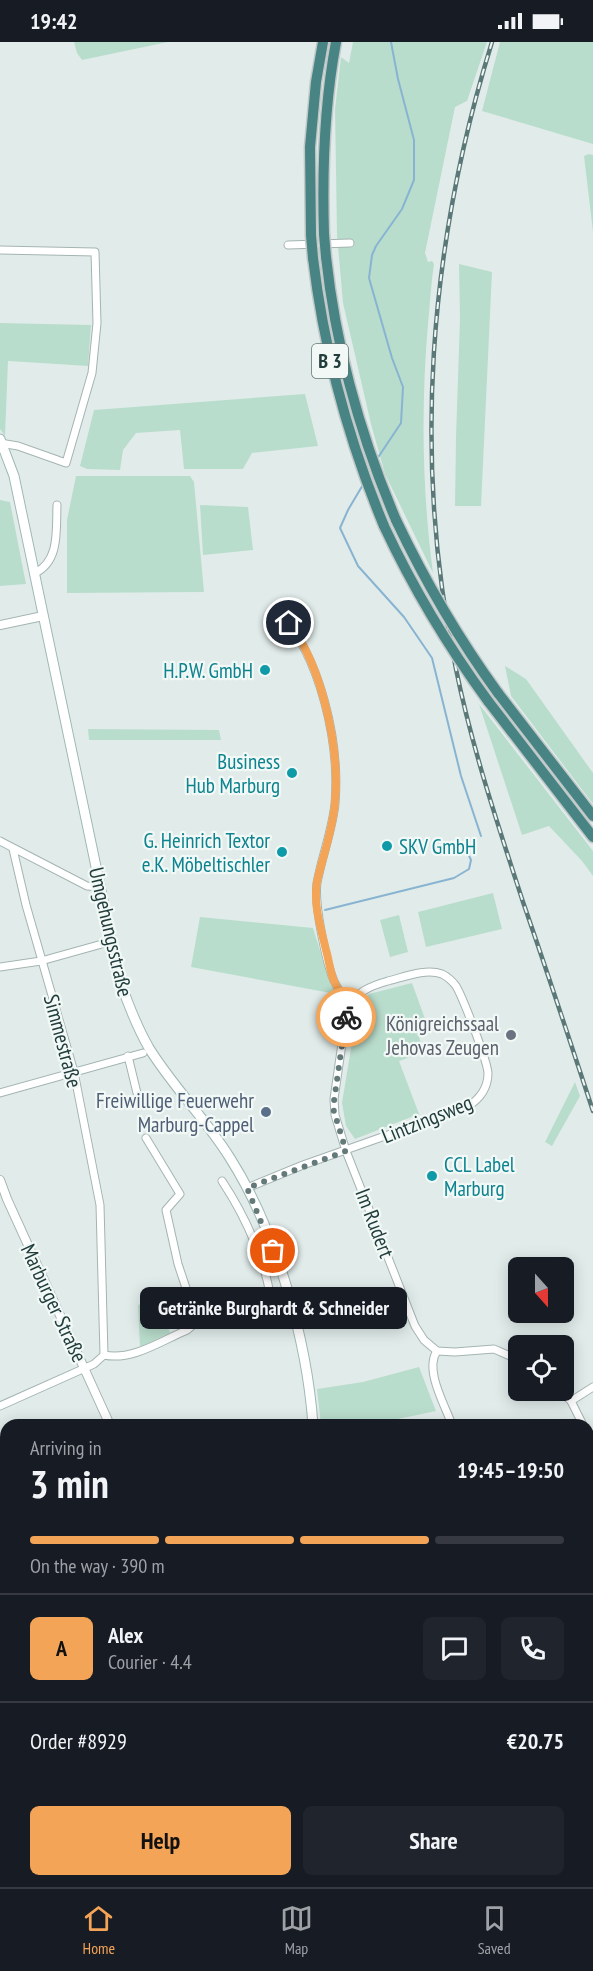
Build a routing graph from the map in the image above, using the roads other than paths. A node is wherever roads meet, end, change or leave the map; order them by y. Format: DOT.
graph roads {
  1 [pos="323,42"];
  2 [pos="336,42"];
  3 [pos="350,243"];
  4 [pos="288,245"];
  5 [pos="0,250"];
  6 [pos="1,442"];
  7 [pos="57,505"];
  8 [pos="34,573"];
  9 [pos="279,612"];
  10 [pos="43,616"];
  11 [pos="0,625"];
  12 [pos="593,816"];
  13 [pos="593,837"];
  14 [pos="0,841"];
  15 [pos="14,849"];
  16 [pos="100,887"];
  17 [pos="102,944"];
  18 [pos="41,961"];
  19 [pos="0,967"];
  20 [pos="350,1003"];
  21 [pos="143,1053"];
  22 [pos="128,1056"];
  23 [pos="74,1072"];
  24 [pos="0,1093"];
  25 [pos="137,1093"];
  26 [pos="146,1138"];
  27 [pos="346,1151"];
  28 [pos="0,1180"];
  29 [pos="222,1181"];
  30 [pos="247,1188"];
  31 [pos="402,1295"];
  32 [pos="330,1312"];
  33 [pos="296,1321"];
  34 [pos="437,1351"];
  35 [pos="104,1354"];
  36 [pos="508,1354"];
  37 [pos="84,1368"];
  38 [pos="593,1387"];
  39 [pos="574,1399"];
  40 [pos="571,1401"];
  41 [pos="0,1406"];
  42 [pos="108,1419"];
  43 [pos="312,1419"];
  44 [pos="450,1419"];
  45 [pos="580,1419"];
  1 -- 13 [label="highway, B 3, bridge"];
  2 -- 12 [label="highway, B 3, bridge"];
  3 -- 4 [label="street"];
  5 -- 6 [label="street"];
  6 -- 8 [label="main road, Umgehungsstraße"];
  7 -- 8 [label="street"];
  8 -- 10 [label="main road, Umgehungsstraße"];
  9 -- 20 [label="street"];
  10 -- 11 [label="street"];
  10 -- 16 [label="main road, Umgehungsstraße"];
  14 -- 15 [label="street"];
  15 -- 16 [label="street"];
  15 -- 18 [label="street, Simmestraße"];
  16 -- 30 [label="main road, Umgehungsstraße"];
  17 -- 18 [label="street"];
  18 -- 19 [label="street"];
  18 -- 23 [label="street, Simmestraße"];
  20 -- 27 [label="street"];
  20 -- 27 [label="street, Lintzingsweg"];
  21 -- 22 [label="street"];
  22 -- 23 [label="street"];
  22 -- 25 [label="street"];
  23 -- 24 [label="street"];
  23 -- 35 [label="street, Simmestraße"];
  26 -- 35 [label="street"];
  27 -- 30 [label="street, Lintzingsweg"];
  27 -- 31 [label="street, Im Rudert"];
  28 -- 37 [label="street, Marburger Straße"];
  29 -- 33 [label="street"];
  30 -- 33 [label="main road, Umgehungsstraße"];
  31 -- 32 [label="street"];
  31 -- 34 [label="street, Im Rudert"];
  33 -- 43 [label="main road, Umgehungsstraße"];
  34 -- 36 [label="street"];
  34 -- 44 [label="street"];
  35 -- 37 [label="street"];
  37 -- 41 [label="street"];
  37 -- 42 [label="street, Marburger Straße"];
  38 -- 39 [label="street"];
  40 -- 45 [label="street"];
}
